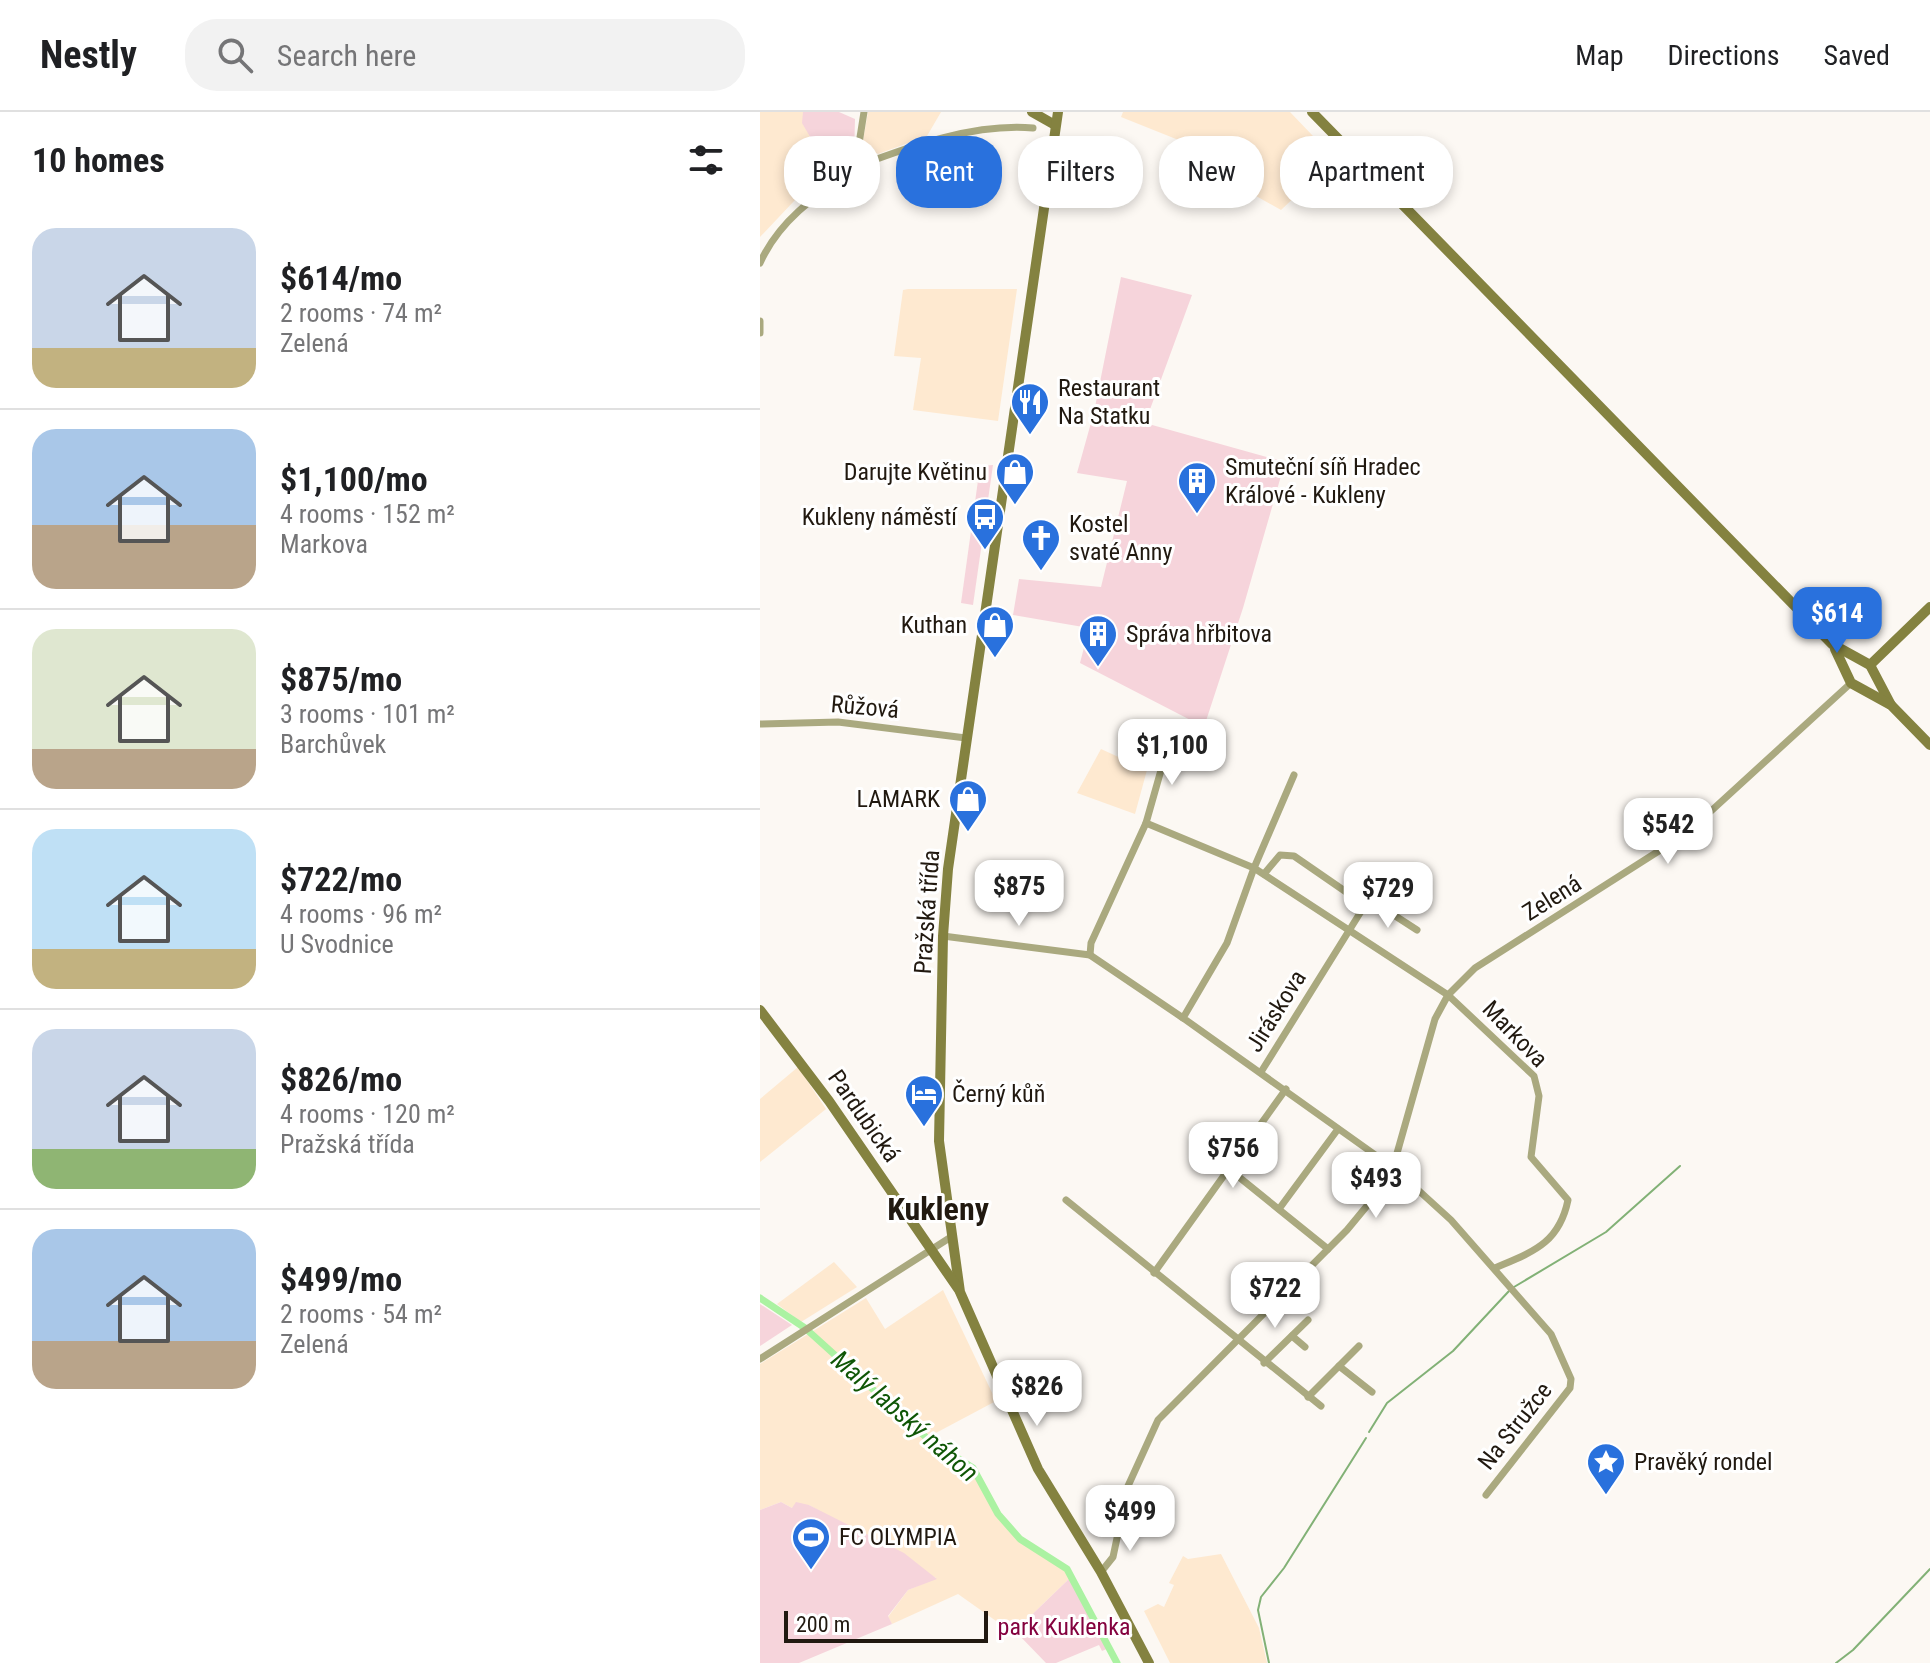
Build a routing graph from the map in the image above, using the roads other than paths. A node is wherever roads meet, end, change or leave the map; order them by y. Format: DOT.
graph roads {
  1 [pos="864,112"];
  2 [pos="1032,112"];
  3 [pos="1058,112"];
  4 [pos="1312,112"];
  5 [pos="1055,125"];
  6 [pos="1033,128"];
  7 [pos="861,136"];
  8 [pos="880,158"];
  9 [pos="802,208"];
  10 [pos="760,263"];
  11 [pos="760,321"];
  12 [pos="760,333"];
  13 [pos="1930,607"];
  14 [pos="1832,644"];
  15 [pos="1867,666"];
  16 [pos="1852,682"];
  17 [pos="1891,705"];
  18 [pos="760,724"];
  19 [pos="966,738"];
  20 [pos="1169,742"];
  21 [pos="1930,745"];
  22 [pos="1294,775"];
  23 [pos="1146,823"];
  24 [pos="1254,868"];
  25 [pos="1264,874"];
  26 [pos="1362,902"];
  27 [pos="1349,930"];
  28 [pos="1417,930"];
  29 [pos="943,936"];
  30 [pos="1090,955"];
  31 [pos="1448,995"];
  32 [pos="760,1010"];
  33 [pos="1186,1020"];
  34 [pos="1261,1072"];
  35 [pos="1286,1089"];
  36 [pos="1338,1129"];
  37 [pos="1229,1169"];
  38 [pos="1395,1169"];
  39 [pos="1066,1200"];
  40 [pos="1279,1209"];
  41 [pos="951,1237"];
  42 [pos="931,1249"];
  43 [pos="1328,1249"];
  44 [pos="1495,1268"];
  45 [pos="1154,1273"];
  46 [pos="960,1292"];
  47 [pos="1308,1320"];
  48 [pos="1292,1336"];
  49 [pos="1236,1339"];
  50 [pos="1359,1346"];
  51 [pos="1305,1347"];
  52 [pos="760,1359"];
  53 [pos="1264,1363"];
  54 [pos="1339,1366"];
  55 [pos="1372,1392"];
  56 [pos="1308,1397"];
  57 [pos="1321,1406"];
  58 [pos="1486,1495"];
  59 [pos="1101,1572"];
  60 [pos="1149,1663"];
  1 -- 7 [label="street"];
  2 -- 5 [label="street"];
  3 -- 5 [label="street, Pražská třída"];
  4 -- 14 [label="street"];
  5 -- 19 [label="street, Pražská třída"];
  6 -- 8 [label="street"];
  9 -- 10 [label="street"];
  11 -- 12 [label="street"];
  13 -- 15 [label="street"];
  14 -- 15 [label="street"];
  14 -- 16 [label="street"];
  15 -- 16 [label="street"];
  15 -- 16 [label="street"];
  15 -- 17 [label="street"];
  16 -- 17 [label="street"];
  16 -- 31 [label="street, Zelená"];
  17 -- 21 [label="street"];
  18 -- 19 [label="street, Růžová"];
  19 -- 29 [label="street, Pražská třída"];
  20 -- 23 [label="street"];
  22 -- 24 [label="street"];
  23 -- 24 [label="street, Markova"];
  23 -- 30 [label="street"];
  24 -- 25 [label="street, Markova"];
  24 -- 33 [label="street"];
  25 -- 26 [label="street"];
  25 -- 27 [label="street, Markova"];
  26 -- 27 [label="street"];
  26 -- 28 [label="street"];
  27 -- 31 [label="street, Markova"];
  27 -- 34 [label="street, Jiráskova"];
  29 -- 30 [label="street"];
  29 -- 41 [label="street, Pražská třída"];
  30 -- 33 [label="street, Jiráskova"];
  31 -- 38 [label="street, Zelená"];
  31 -- 44 [label="street, Markova"];
  32 -- 42 [label="street, Pardubická"];
  33 -- 34 [label="street, Jiráskova"];
  34 -- 35 [label="street, Jiráskova"];
  35 -- 36 [label="street, Jiráskova"];
  35 -- 37 [label="street"];
  36 -- 38 [label="street, Jiráskova"];
  36 -- 40 [label="street"];
  37 -- 40 [label="street"];
  37 -- 45 [label="street"];
  38 -- 43 [label="street, Zelená"];
  38 -- 44 [label="street"];
  39 -- 45 [label="street"];
  40 -- 43 [label="street"];
  41 -- 42 [label="street"];
  41 -- 46 [label="street, Pražská třída"];
  42 -- 46 [label="street, Pardubická"];
  42 -- 52 [label="street"];
  43 -- 49 [label="street, Zelená"];
  44 -- 58 [label="street, Na Stružce"];
  45 -- 49 [label="street"];
  46 -- 59 [label="street, Pražská třída"];
  47 -- 48 [label="street"];
  48 -- 51 [label="street"];
  48 -- 53 [label="street"];
  49 -- 53 [label="street"];
  49 -- 59 [label="street, Zelená"];
  50 -- 54 [label="street"];
  53 -- 56 [label="street"];
  54 -- 55 [label="street"];
  54 -- 56 [label="street"];
  56 -- 57 [label="street"];
  59 -- 60 [label="street, Pražská třída"];
}
